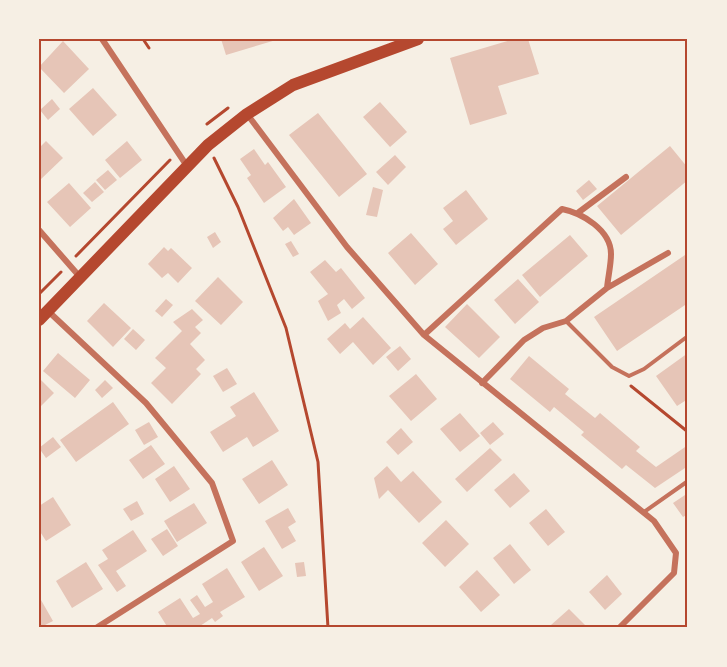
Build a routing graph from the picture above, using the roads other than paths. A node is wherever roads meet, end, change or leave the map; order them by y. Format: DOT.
graph roads {
  1 [pos="102,39"];
  2 [pos="418,39"];
  3 [pos="247,114"];
  4 [pos="187,166"];
  5 [pos="626,177"];
  6 [pos="579,212"];
  7 [pos="39,230"];
  8 [pos="668,253"];
  9 [pos="80,277"];
  10 [pos="607,288"];
  11 [pos="43,315"];
  12 [pos="566,321"];
  13 [pos="424,335"];
  14 [pos="688,336"];
  15 [pos="482,383"];
  16 [pos="688,481"];
  17 [pos="644,512"];
  18 [pos="96,628"];
  19 [pos="619,628"];
  1 -- 4 [label="street"];
  2 -- 3 [label="main road"];
  3 -- 4 [label="main road"];
  3 -- 13 [label="street"];
  4 -- 9 [label="main road"];
  5 -- 6 [label="street"];
  6 -- 10 [label="street"];
  6 -- 13 [label="street"];
  7 -- 9 [label="street"];
  8 -- 10 [label="street"];
  9 -- 11 [label="main road"];
  10 -- 12 [label="street"];
  11 -- 18 [label="street"];
  12 -- 14 [label="lane"];
  12 -- 15 [label="street"];
  13 -- 15 [label="street"];
  15 -- 17 [label="street"];
  16 -- 17 [label="lane"];
  17 -- 19 [label="street"];
}
